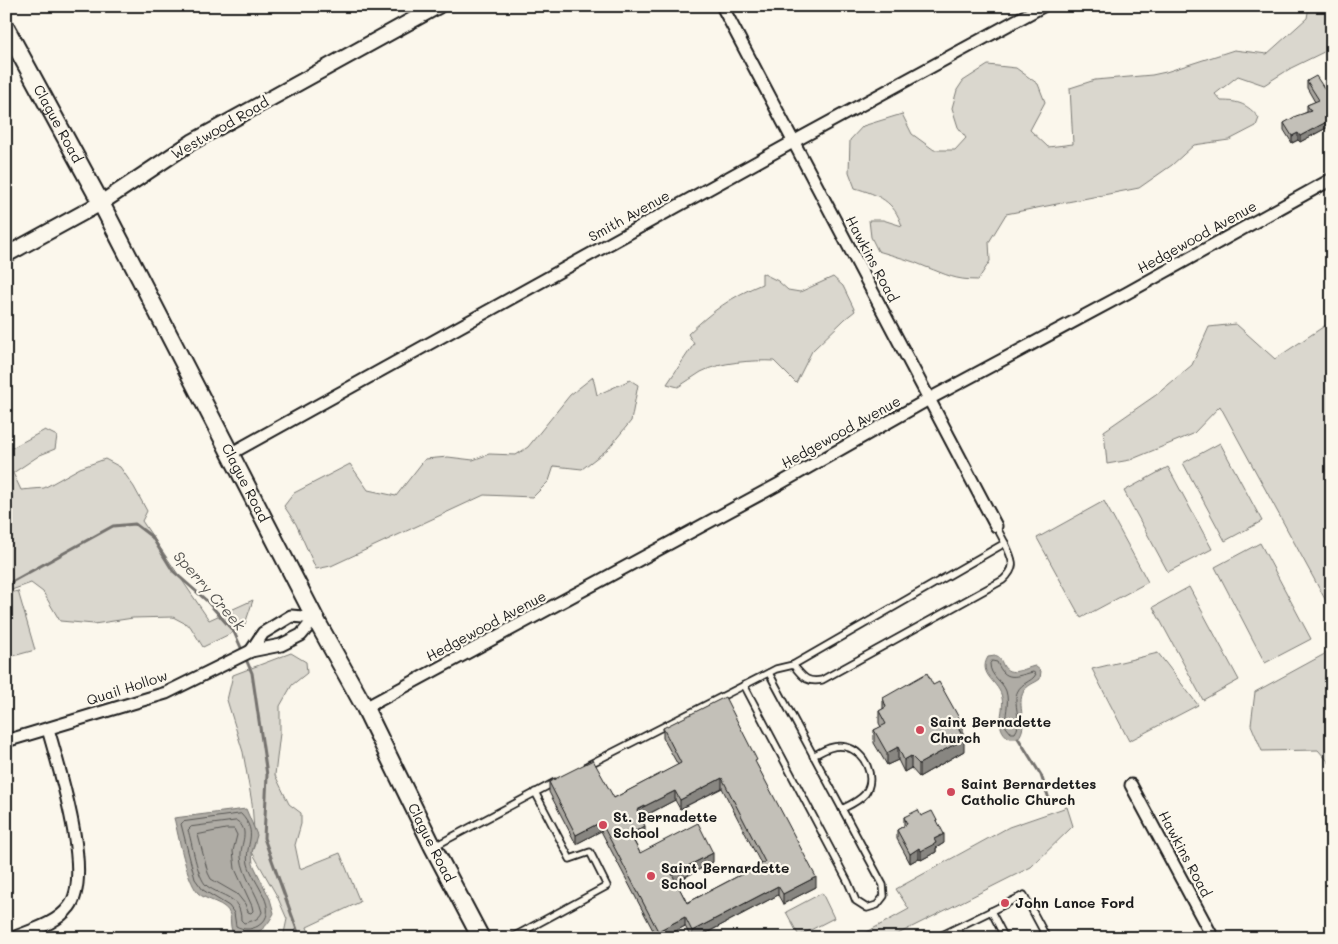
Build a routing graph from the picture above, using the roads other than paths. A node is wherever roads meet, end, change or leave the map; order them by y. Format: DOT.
graph roads {
  1 [pos="438,6"];
  2 [pos="722,6"];
  3 [pos="1043,6"];
  4 [pos="6,28"];
  5 [pos="793,142"];
  6 [pos="1332,180"];
  7 [pos="102,203"];
  8 [pos="6,255"];
  9 [pos="929,399"];
  10 [pos="230,454"];
  11 [pos="996,526"];
  12 [pos="1005,544"];
  13 [pos="316,618"];
  14 [pos="251,651"];
  15 [pos="793,665"];
  16 [pos="769,673"];
  17 [pos="744,686"];
  18 [pos="365,708"];
  19 [pos="48,729"];
  20 [pos="6,740"];
  21 [pos="813,756"];
  22 [pos="579,770"];
  23 [pos="561,779"];
  24 [pos="1131,785"];
  25 [pos="535,792"];
  26 [pos="842,809"];
  27 [pos="433,846"];
  28 [pos="991,911"];
  29 [pos="956,928"];
  30 [pos="13,938"];
  31 [pos="481,938"];
  32 [pos="511,938"];
  33 [pos="936,938"];
  34 [pos="962,938"];
  35 [pos="1005,938"];
  36 [pos="1047,938"];
  37 [pos="1213,938"];
  1 -- 7 [label="street, Westwood Road"];
  2 -- 5 [label="street, Hawkins Road"];
  3 -- 5 [label="street, Smith Avenue"];
  4 -- 7 [label="main road, Clague Road"];
  5 -- 9 [label="street, Hawkins Road"];
  5 -- 10 [label="street, Smith Avenue"];
  6 -- 9 [label="street, Hedgewood Avenue"];
  7 -- 8 [label="street, Westwood Road"];
  7 -- 10 [label="main road, Clague Road"];
  9 -- 11 [label="street, Hawkins Road"];
  9 -- 18 [label="street, Hedgewood Avenue"];
  10 -- 13 [label="main road, Clague Road"];
  11 -- 12 [label="lane"];
  12 -- 15 [label="lane"];
  12 -- 15 [label="lane"];
  13 -- 14 [label="street, Quail Hollow"];
  13 -- 14 [label="street, Quail Hollow"];
  13 -- 18 [label="main road, Clague Road"];
  14 -- 19 [label="street, Quail Hollow"];
  15 -- 16 [label="lane"];
  16 -- 17 [label="lane"];
  16 -- 21 [label="lane"];
  17 -- 22 [label="lane"];
  17 -- 26 [label="lane"];
  18 -- 27 [label="main road, Clague Road"];
  19 -- 20 [label="street, Quail Hollow"];
  19 -- 30 [label="street"];
  21 -- 26 [label="lane"];
  21 -- 26 [label="lane"];
  23 -- 25 [label="lane"];
  24 -- 37 [label="street, Hawkins Road"];
  25 -- 27 [label="lane"];
  25 -- 32 [label="lane"];
  27 -- 31 [label="main road, Clague Road"];
  28 -- 29 [label="lane"];
  28 -- 35 [label="lane"];
  28 -- 36 [label="lane"];
  29 -- 33 [label="lane"];
  29 -- 34 [label="lane"];
}
